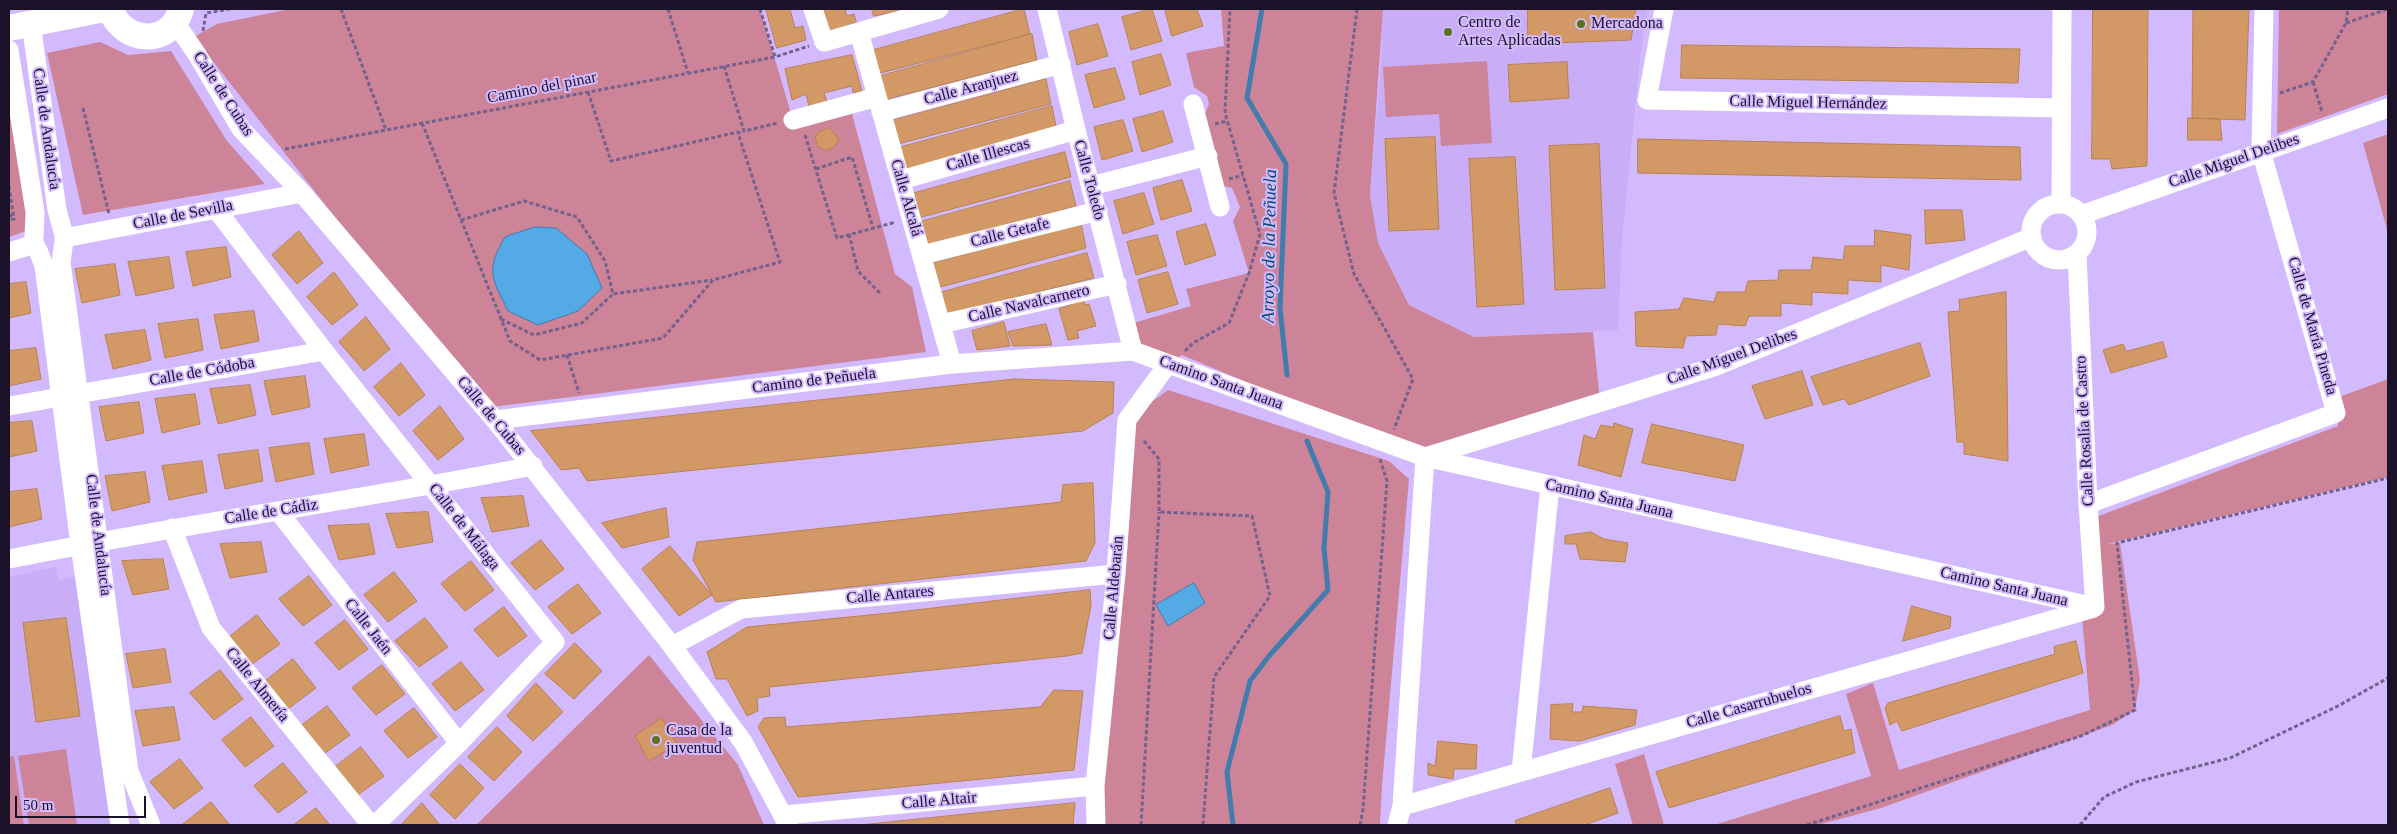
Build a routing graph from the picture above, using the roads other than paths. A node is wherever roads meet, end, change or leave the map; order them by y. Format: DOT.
graph roads {
  1 [pos="104,9"];
  2 [pos="110,9"];
  3 [pos="813,9"];
  4 [pos="939,9"];
  5 [pos="1047,9"];
  6 [pos="1664,9"];
  7 [pos="2062,9"];
  8 [pos="2264,9"];
  9 [pos="178,16"];
  10 [pos="20,25"];
  11 [pos="859,32"];
  12 [pos="9,50"];
  13 [pos="1061,64"];
  14 [pos="879,104"];
  15 [pos="1193,104"];
  16 [pos="2062,108"];
  17 [pos="2388,108"];
  18 [pos="796,119"];
  19 [pos="1076,130"];
  20 [pos="2261,151"];
  21 [pos="1208,156"];
  22 [pos="901,180"];
  23 [pos="1091,186"];
  24 [pos="302,193"];
  25 [pos="2061,204"];
  26 [pos="1220,207"];
  27 [pos="216,209"];
  28 [pos="1098,211"];
  29 [pos="2081,215"];
  30 [pos="2032,237"];
  31 [pos="64,238"];
  32 [pos="36,244"];
  33 [pos="9,252"];
  34 [pos="2077,254"];
  35 [pos="922,255"];
  36 [pos="1117,284"];
  37 [pos="941,324"];
  38 [pos="324,350"];
  39 [pos="1133,351"];
  40 [pos="952,364"];
  41 [pos="1168,364"];
  42 [pos="81,393"];
  43 [pos="61,397"];
  44 [pos="9,406"];
  45 [pos="495,420"];
  46 [pos="1425,458"];
  47 [pos="533,466"];
  48 [pos="432,486"];
  49 [pos="1550,486"];
  50 [pos="2088,504"];
  51 [pos="278,511"];
  52 [pos="172,528"];
  53 [pos="89,543"];
  54 [pos="9,559"];
  55 [pos="1116,574"];
  56 [pos="2095,607"];
  57 [pos="672,646"];
  58 [pos="459,743"];
  59 [pos="1521,772"];
  60 [pos="1095,786"];
  61 [pos="1402,806"];
  62 [pos="786,820"];
  63 [pos="120,825"];
  64 [pos="151,825"];
  65 [pos="371,825"];
  66 [pos="375,825"];
  67 [pos="1096,825"];
  68 [pos="1397,825"];
  1 -- 10 [label="street"];
  2 -- 9 [label="street"];
  3 -- 11 [label="street"];
  4 -- 11 [label="street"];
  5 -- 13 [label="street, Calle Toledo"];
  6 -- 16 [label="street, Calle Miguel Hernández"];
  7 -- 16 [label="street"];
  8 -- 20 [label="street, Calle de María Pineda"];
  9 -- 24 [label="street, Calle de Cubas"];
  10 -- 31 [label="street, Calle de Andalucía"];
  11 -- 14 [label="street, Calle Alcalá"];
  12 -- 32 [label="street, Calle de Andalucía"];
  13 -- 14 [label="street, Calle Aranjuez"];
  13 -- 19 [label="street, Calle Toledo"];
  14 -- 18 [label="street, Calle Aranjuez"];
  14 -- 22 [label="street, Calle Alcalá"];
  15 -- 21 [label="street"];
  16 -- 25 [label="street"];
  17 -- 20 [label="street, Calle Miguel Delibes"];
  19 -- 22 [label="street, Calle Illescas"];
  19 -- 23 [label="street, Calle Toledo"];
  20 -- 29 [label="street, Calle Miguel Delibes"];
  20 -- 50 [label="street, Calle de María Pineda"];
  21 -- 23 [label="street"];
  21 -- 26 [label="street"];
  22 -- 35 [label="street, Calle Alcalá"];
  23 -- 28 [label="street, Calle Toledo"];
  24 -- 27 [label="street, Calle de Sevilla"];
  24 -- 45 [label="street, Calle de Cubas"];
  25 -- 29 [label="street"];
  25 -- 30 [label="street"];
  27 -- 31 [label="street, Calle de Sevilla"];
  27 -- 38 [label="street, Calle de Málaga"];
  28 -- 35 [label="street, Calle Getafe"];
  28 -- 36 [label="street, Calle Toledo"];
  29 -- 34 [label="street"];
  30 -- 34 [label="street"];
  30 -- 46 [label="street, Calle Miguel Delibes"];
  31 -- 32 [label="street"];
  31 -- 32 [label="street"];
  31 -- 42 [label="street, Calle de Andalucía"];
  32 -- 33 [label="street"];
  32 -- 43 [label="street, Calle de Andalucía"];
  34 -- 50 [label="street, Calle Rosalía de Castro"];
  35 -- 37 [label="street, Calle Alcalá"];
  36 -- 37 [label="street, Calle Navalcarnero"];
  36 -- 39 [label="street, Calle Toledo"];
  37 -- 40 [label="street, Calle Alcalá"];
  38 -- 42 [label="street, Calle de Códoba"];
  38 -- 48 [label="street, Calle de Málaga"];
  39 -- 40 [label="street, Camino de Peñuela"];
  39 -- 41 [label="street, Camino Santa Juana"];
  40 -- 45 [label="street, Camino de Peñuela"];
  41 -- 46 [label="street, Camino Santa Juana"];
  41 -- 55 [label="street, Calle Aldebarán"];
  42 -- 43 [label="street, Calle de Códoba"];
  42 -- 53 [label="street, Calle de Andalucía"];
  43 -- 44 [label="street, Calle de Códoba"];
  43 -- 53 [label="street, Calle de Andalucía"];
  45 -- 47 [label="street, Calle de Cubas"];
  46 -- 49 [label="street, Camino Santa Juana"];
  46 -- 61 [label="street"];
  47 -- 48 [label="street, Calle de Cádiz"];
  47 -- 57 [label="street, Calle de Cubas"];
  48 -- 51 [label="street, Calle de Cádiz"];
  48 -- 58 [label="street, Calle de Málaga"];
  49 -- 56 [label="street, Camino Santa Juana"];
  49 -- 59 [label="street"];
  50 -- 56 [label="street, Calle Rosalía de Castro"];
  51 -- 52 [label="street, Calle de Cádiz"];
  51 -- 58 [label="street, Calle Jaén"];
  52 -- 53 [label="street, Calle de Cádiz"];
  52 -- 65 [label="street, Calle Almería"];
  53 -- 54 [label="street, Calle de Cádiz"];
  53 -- 63 [label="street, Calle de Andalucía"];
  53 -- 64 [label="street, Calle de Andalucía"];
  55 -- 57 [label="street, Calle Antares"];
  55 -- 60 [label="street, Calle Aldebarán"];
  56 -- 59 [label="street, Calle Casarrubuelos"];
  57 -- 62 [label="street, Calle de Cubas"];
  58 -- 66 [label="street, Calle de Málaga"];
  59 -- 61 [label="street, Calle Casarrubuelos"];
  60 -- 62 [label="street, Calle Altair"];
  60 -- 67 [label="street, Calle Aldebarán"];
  61 -- 68 [label="street"];
}
